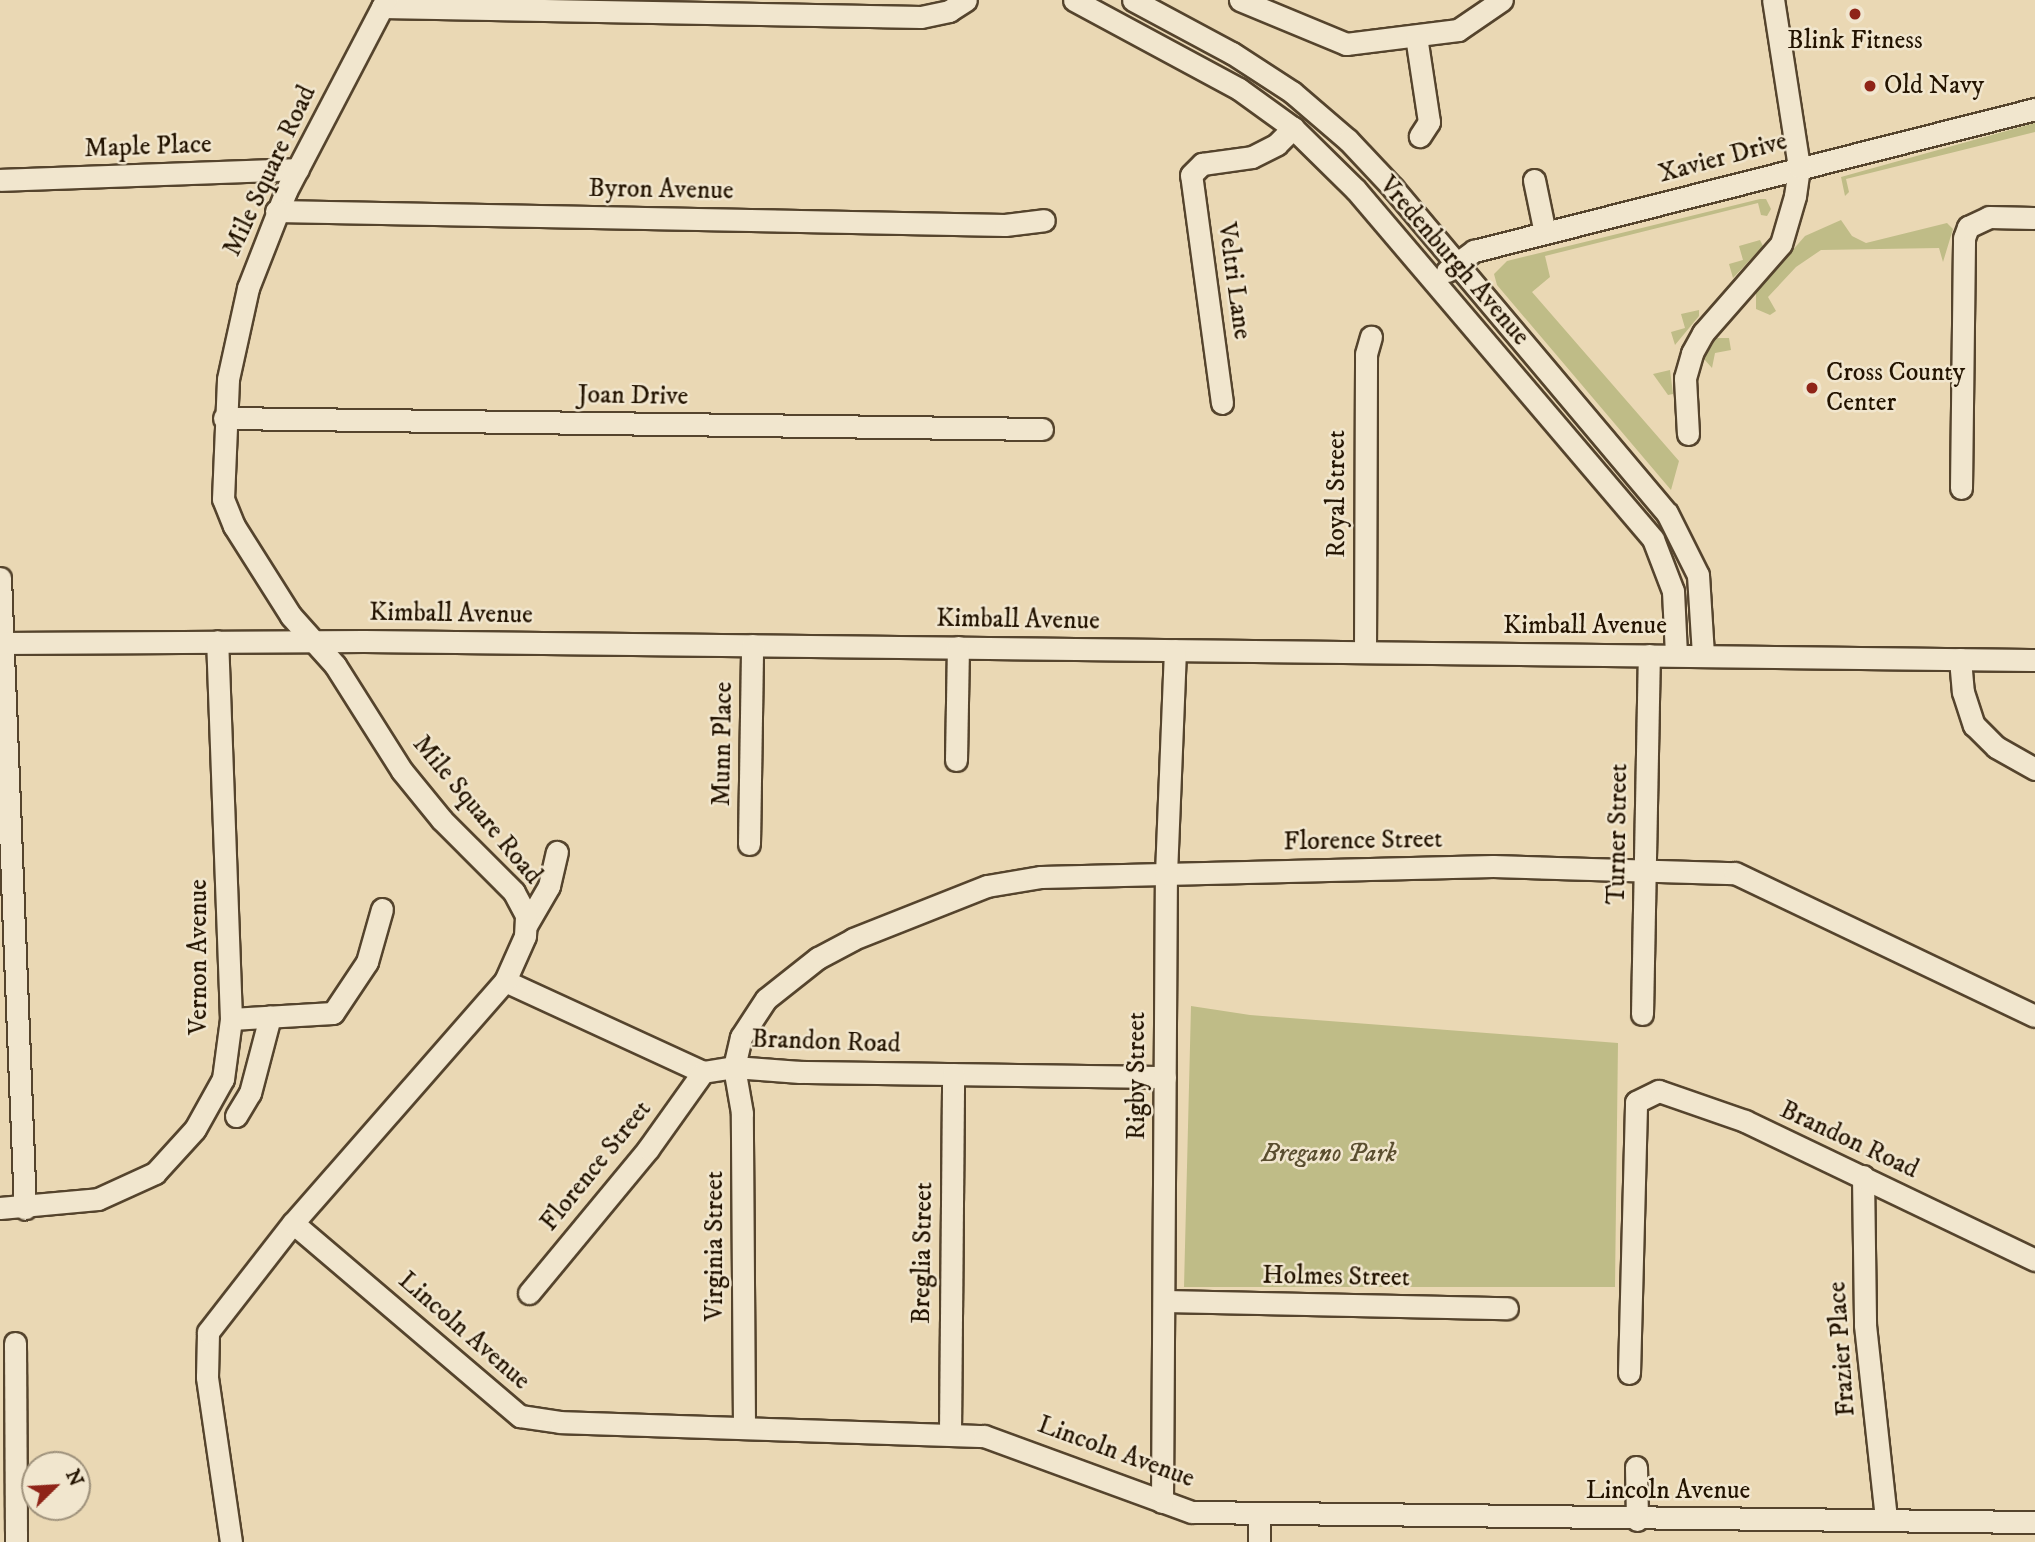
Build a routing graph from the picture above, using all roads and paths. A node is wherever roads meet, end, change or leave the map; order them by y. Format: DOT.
graph roads {
  1 [pos="966,0"];
  2 [pos="1074,0"];
  3 [pos="1133,0"];
  4 [pos="1240,0"];
  5 [pos="1502,0"];
  6 [pos="1773,0"];
  7 [pos="384,3"];
  8 [pos="1416,36"];
  9 [pos="2035,109"];
  10 [pos="1293,128"];
  11 [pos="1420,136"];
  12 [pos="1799,167"];
  13 [pos="298,169"];
  14 [pos="0,180"];
  15 [pos="1534,180"];
  16 [pos="276,211"];
  17 [pos="2034,218"];
  18 [pos="1044,220"];
  19 [pos="1545,233"];
  20 [pos="1457,263"];
  21 [pos="1435,281"];
  22 [pos="1371,337"];
  23 [pos="1222,403"];
  24 [pos="224,418"];
  25 [pos="1042,429"];
  26 [pos="1688,434"];
  27 [pos="1644,483"];
  28 [pos="1961,488"];
  29 [pos="1623,500"];
  30 [pos="0,579"];
  31 [pos="217,641"];
  32 [pos="313,641"];
  33 [pos="2,643"];
  34 [pos="752,645"];
  35 [pos="958,647"];
  36 [pos="1175,650"];
  37 [pos="1365,652"];
  38 [pos="1649,654"];
  39 [pos="1676,654"];
  40 [pos="1703,655"];
  41 [pos="1960,659"];
  42 [pos="2035,660"];
  43 [pos="956,760"];
  44 [pos="2035,769"];
  45 [pos="749,844"];
  46 [pos="557,852"];
  47 [pos="1645,870"];
  48 [pos="1166,874"];
  49 [pos="382,909"];
  50 [pos="527,924"];
  51 [pos="505,981"];
  52 [pos="1642,1014"];
  53 [pos="2035,1016"];
  54 [pos="270,1017"];
  55 [pos="231,1019"];
  56 [pos="734,1067"];
  57 [pos="703,1072"];
  58 [pos="953,1074"];
  59 [pos="1165,1077"];
  60 [pos="236,1116"];
  61 [pos="1863,1176"];
  62 [pos="0,1208"];
  63 [pos="25,1209"];
  64 [pos="293,1223"];
  65 [pos="2035,1260"];
  66 [pos="529,1293"];
  67 [pos="1164,1301"];
  68 [pos="1507,1308"];
  69 [pos="15,1343"];
  70 [pos="1629,1373"];
  71 [pos="744,1425"];
  72 [pos="950,1433"];
  73 [pos="1636,1467"];
  74 [pos="1162,1502"];
  75 [pos="1259,1513"];
  76 [pos="1886,1518"];
  77 [pos="1637,1520"];
  78 [pos="2035,1522"];
  79 [pos="16,1542"];
  80 [pos="231,1542"];
  81 [pos="1259,1542"];
  1 -- 7 [label="street"];
  2 -- 10 [label="street, Vredenburgh Avenue"];
  3 -- 20 [label="street, Vredenburgh Avenue"];
  4 -- 8 [label="street"];
  5 -- 8 [label="street"];
  6 -- 12 [label="street"];
  7 -- 13 [label="street, Mile Square Road"];
  8 -- 11 [label="street"];
  9 -- 12 [label="street, Xavier Drive"];
  10 -- 21 [label="street, Vredenburgh Avenue"];
  10 -- 23 [label="street, Veltri Lane"];
  12 -- 19 [label="street, Xavier Drive"];
  12 -- 26 [label="street"];
  13 -- 14 [label="street, Maple Place"];
  13 -- 16 [label="street, Mile Square Road"];
  15 -- 19 [label="street"];
  16 -- 18 [label="street, Byron Avenue"];
  16 -- 24 [label="street, Mile Square Road"];
  17 -- 28 [label="street"];
  19 -- 20 [label="street, Xavier Drive"];
  20 -- 21 [label="street, Xavier Drive"];
  20 -- 27 [label="street, Vredenburgh Avenue"];
  21 -- 29 [label="street, Vredenburgh Avenue"];
  22 -- 37 [label="street, Royal Street"];
  24 -- 25 [label="street, Joan Drive"];
  24 -- 32 [label="street, Mile Square Road"];
  27 -- 29 [label="street"];
  27 -- 40 [label="street, Vredenburgh Avenue"];
  29 -- 39 [label="street, Vredenburgh Avenue"];
  30 -- 33 [label="street"];
  31 -- 32 [label="street, Kimball Avenue"];
  31 -- 33 [label="street, Kimball Avenue"];
  31 -- 55 [label="street, Vernon Avenue"];
  32 -- 34 [label="street, Kimball Avenue"];
  32 -- 50 [label="street, Mile Square Road"];
  33 -- 63 [label="street"];
  34 -- 35 [label="street, Kimball Avenue"];
  34 -- 45 [label="street, Munn Place"];
  35 -- 36 [label="street, Kimball Avenue"];
  35 -- 43 [label="street"];
  36 -- 37 [label="street, Kimball Avenue"];
  36 -- 48 [label="street, Rigby Street"];
  37 -- 38 [label="street, Kimball Avenue"];
  38 -- 39 [label="street, Kimball Avenue"];
  38 -- 47 [label="street, Turner Street"];
  39 -- 40 [label="street, Kimball Avenue"];
  40 -- 41 [label="street, Kimball Avenue"];
  41 -- 42 [label="street, Kimball Avenue"];
  41 -- 44 [label="street"];
  46 -- 50 [label="street"];
  47 -- 48 [label="street, Florence Street"];
  47 -- 52 [label="street, Turner Street"];
  47 -- 53 [label="street, Florence Street"];
  48 -- 56 [label="street, Florence Street"];
  48 -- 59 [label="street, Rigby Street"];
  49 -- 54 [label="street"];
  50 -- 51 [label="street, Mile Square Road"];
  51 -- 57 [label="street"];
  51 -- 64 [label="street, Mile Square Road"];
  54 -- 55 [label="street"];
  54 -- 60 [label="street"];
  55 -- 63 [label="street, Vernon Avenue"];
  56 -- 57 [label="street, Brandon Road"];
  56 -- 58 [label="street, Brandon Road"];
  56 -- 71 [label="street, Virginia Street"];
  57 -- 66 [label="street, Florence Street"];
  58 -- 59 [label="street, Brandon Road"];
  58 -- 72 [label="street, Breglia Street"];
  59 -- 67 [label="street, Rigby Street"];
  61 -- 65 [label="street, Brandon Road"];
  61 -- 70 [label="street, Brandon Road"];
  61 -- 76 [label="street, Frazier Place"];
  62 -- 63 [label="street, Vernon Avenue"];
  64 -- 71 [label="street, Lincoln Avenue"];
  64 -- 80 [label="street, Mile Square Road"];
  67 -- 68 [label="street, Holmes Street"];
  67 -- 74 [label="street, Rigby Street"];
  69 -- 79 [label="street"];
  71 -- 72 [label="street, Lincoln Avenue"];
  72 -- 74 [label="street, Lincoln Avenue"];
  73 -- 77 [label="street"];
  74 -- 75 [label="street, Lincoln Avenue"];
  75 -- 77 [label="street, Lincoln Avenue"];
  75 -- 81 [label="street"];
  76 -- 77 [label="street, Lincoln Avenue"];
  76 -- 78 [label="street, Lincoln Avenue"];
}
